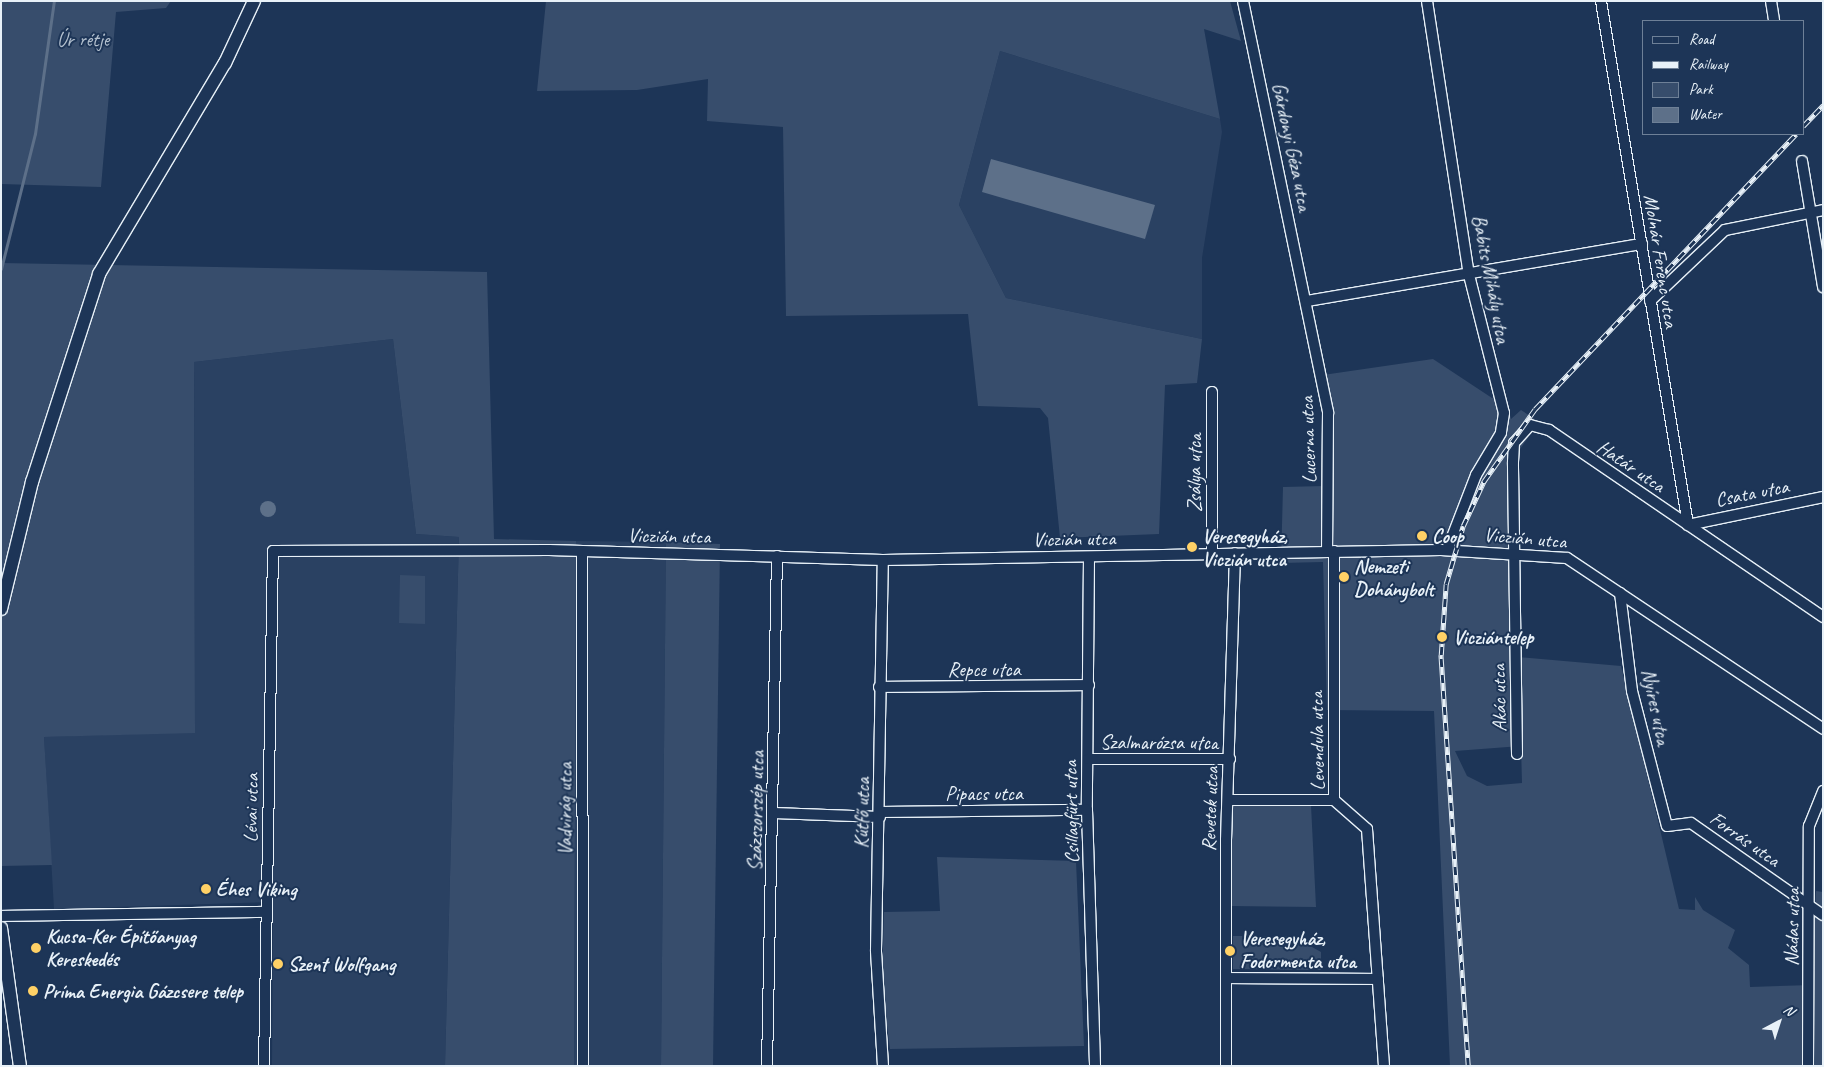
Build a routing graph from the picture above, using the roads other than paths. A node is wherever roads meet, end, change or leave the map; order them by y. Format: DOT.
graph roads {
  1 [pos="254,1"];
  2 [pos="1243,1"];
  3 [pos="1427,1"];
  4 [pos="1601,1"];
  5 [pos="1771,1"];
  6 [pos="1774,20"];
  7 [pos="1802,161"];
  8 [pos="1823,210"];
  9 [pos="1810,212"];
  10 [pos="1642,244"];
  11 [pos="1469,275"];
  12 [pos="1823,287"];
  13 [pos="1307,301"];
  14 [pos="1650,301"];
  15 [pos="1212,392"];
  16 [pos="1823,497"];
  17 [pos="1688,525"];
  18 [pos="1447,550"];
  19 [pos="273,551"];
  20 [pos="1330,551"];
  21 [pos="582,552"];
  22 [pos="1514,552"];
  23 [pos="1235,553"];
  24 [pos="1212,555"];
  25 [pos="777,556"];
  26 [pos="1089,557"];
  27 [pos="883,560"];
  28 [pos="1620,593"];
  29 [pos="1,609"];
  30 [pos="1823,617"];
  31 [pos="1089,685"];
  32 [pos="879,687"];
  33 [pos="1823,729"];
  34 [pos="1517,754"];
  35 [pos="1088,759"];
  36 [pos="1230,759"];
  37 [pos="1823,791"];
  38 [pos="1228,800"];
  39 [pos="1334,800"];
  40 [pos="1087,810"];
  41 [pos="774,813"];
  42 [pos="880,814"];
  43 [pos="1667,826"];
  44 [pos="1810,907"];
  45 [pos="267,912"];
  46 [pos="1823,915"];
  47 [pos="1,916"];
  48 [pos="1,928"];
  49 [pos="1227,978"];
  50 [pos="1378,979"];
  51 [pos="20,1066"];
  52 [pos="264,1066"];
  53 [pos="583,1066"];
  54 [pos="767,1066"];
  55 [pos="883,1066"];
  56 [pos="1095,1066"];
  57 [pos="1226,1066"];
  58 [pos="1384,1066"];
  59 [pos="1808,1066"];
  1 -- 29 [label="main road"];
  2 -- 13 [label="street, Gárdonyi Géza utca"];
  3 -- 11 [label="street, Babits Mihály utca"];
  4 -- 10 [label="street, Molnár Ferenc utca"];
  5 -- 6 [label="street"];
  7 -- 9 [label="street"];
  8 -- 9 [label="street"];
  9 -- 12 [label="street"];
  9 -- 14 [label="street"];
  10 -- 11 [label="street"];
  10 -- 14 [label="street, Molnár Ferenc utca"];
  11 -- 13 [label="street"];
  11 -- 18 [label="street, Babits Mihály utca"];
  13 -- 20 [label="street, Lucerna utca"];
  14 -- 17 [label="street, Molnár Ferenc utca"];
  15 -- 24 [label="street, Zsálya utca"];
  16 -- 17 [label="street, Csata utca"];
  17 -- 22 [label="street, Határ utca"];
  17 -- 30 [label="street, Határ utca"];
  18 -- 20 [label="street, Viczián utca"];
  18 -- 22 [label="street, Viczián utca"];
  19 -- 21 [label="street, Viczián utca"];
  19 -- 45 [label="street, Lévai utca"];
  20 -- 23 [label="street, Viczián utca"];
  20 -- 39 [label="street, Levendula utca"];
  21 -- 25 [label="street, Viczián utca"];
  21 -- 53 [label="street, Vadvirág utca"];
  22 -- 28 [label="street, Viczián utca"];
  22 -- 34 [label="street, Akác utca"];
  23 -- 24 [label="street, Viczián utca"];
  23 -- 36 [label="street, Revetek utca"];
  24 -- 26 [label="street, Viczián utca"];
  25 -- 27 [label="street, Viczián utca"];
  25 -- 41 [label="street, Százszorszép utca"];
  26 -- 27 [label="street, Viczián utca"];
  26 -- 31 [label="street, Csillagfürt utca"];
  27 -- 32 [label="street, Kútfő utca"];
  28 -- 33 [label="street, Viczián utca"];
  28 -- 43 [label="street, Nyíres utca"];
  31 -- 32 [label="street, Repce utca"];
  31 -- 35 [label="street, Csillagfürt utca"];
  32 -- 42 [label="street, Kútfő utca"];
  35 -- 36 [label="street, Szalmarózsa utca"];
  35 -- 40 [label="street, Csillagfürt utca"];
  36 -- 38 [label="street, Revetek utca"];
  37 -- 44 [label="street, Nádas utca"];
  38 -- 39 [label="street"];
  38 -- 49 [label="street, Revetek utca"];
  39 -- 50 [label="street, Levendula utca"];
  40 -- 42 [label="street, Pipacs utca"];
  40 -- 56 [label="street, Csillagfürt utca"];
  41 -- 42 [label="street, Pipacs utca"];
  41 -- 54 [label="street, Százszorszép utca"];
  42 -- 55 [label="street, Kútfő utca"];
  43 -- 44 [label="street, Forrás utca"];
  44 -- 46 [label="street, Forrás utca"];
  44 -- 59 [label="street, Nádas utca"];
  45 -- 47 [label="street"];
  45 -- 52 [label="street, Lévai utca"];
  48 -- 51 [label="main road"];
  49 -- 50 [label="street"];
  49 -- 57 [label="street, Revetek utca"];
  50 -- 58 [label="street, Levendula utca"];
}
